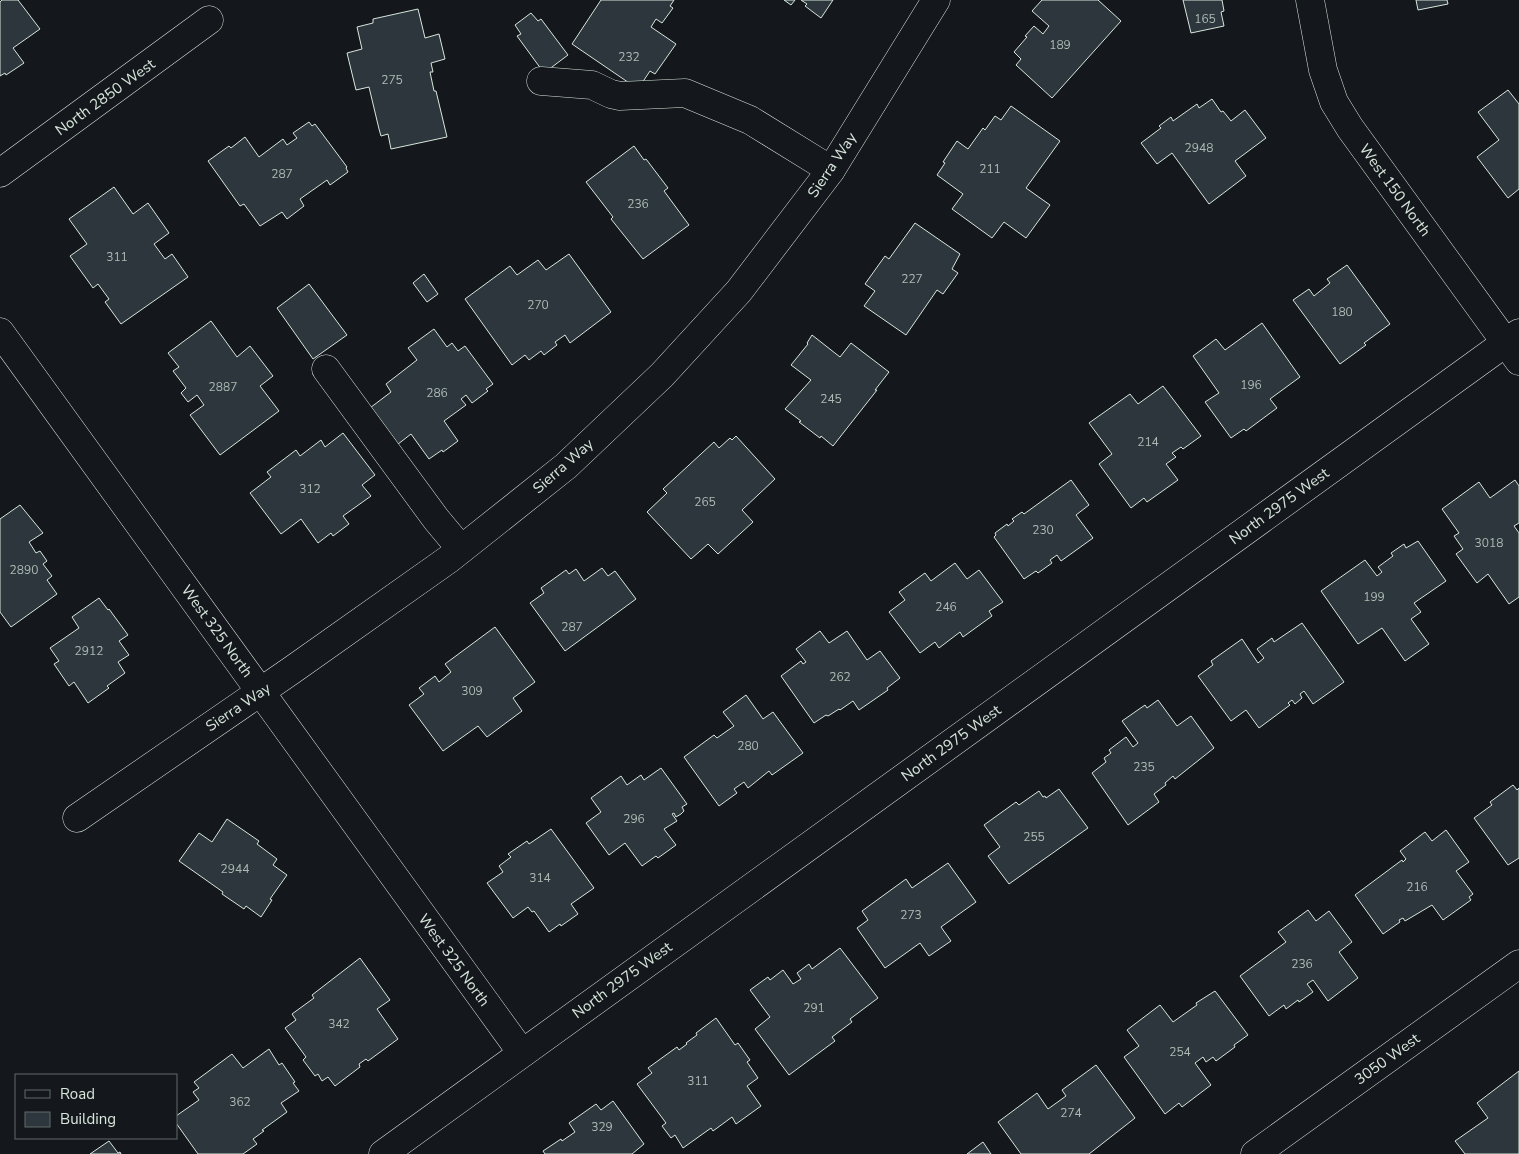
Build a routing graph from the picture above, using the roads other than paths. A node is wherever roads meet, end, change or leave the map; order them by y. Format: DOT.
graph roads {
  1 [pos="936,0"];
  2 [pos="1310,0"];
  3 [pos="210,20"];
  4 [pos="542,81"];
  5 [pos="830,170"];
  6 [pos="0,173"];
  7 [pos="0,332"];
  8 [pos="1515,346"];
  9 [pos="326,370"];
  10 [pos="461,549"];
  11 [pos="260,692"];
  12 [pos="77,818"];
  13 [pos="1519,964"];
  14 [pos="522,1052"];
  15 [pos="382,1154"];
  16 [pos="1255,1154"];
  1 -- 5 [label="street, Sierra Way"];
  2 -- 8 [label="street, West 150 North"];
  3 -- 6 [label="street, North 2850 West"];
  4 -- 5 [label="street"];
  5 -- 10 [label="street, Sierra Way"];
  7 -- 11 [label="street, West 325 North"];
  8 -- 14 [label="street, North 2975 West"];
  9 -- 10 [label="street"];
  10 -- 11 [label="street, Sierra Way"];
  11 -- 12 [label="street, Sierra Way"];
  11 -- 14 [label="street, West 325 North"];
  13 -- 16 [label="street, 3050 West"];
  14 -- 15 [label="street, North 2975 West"];
}
